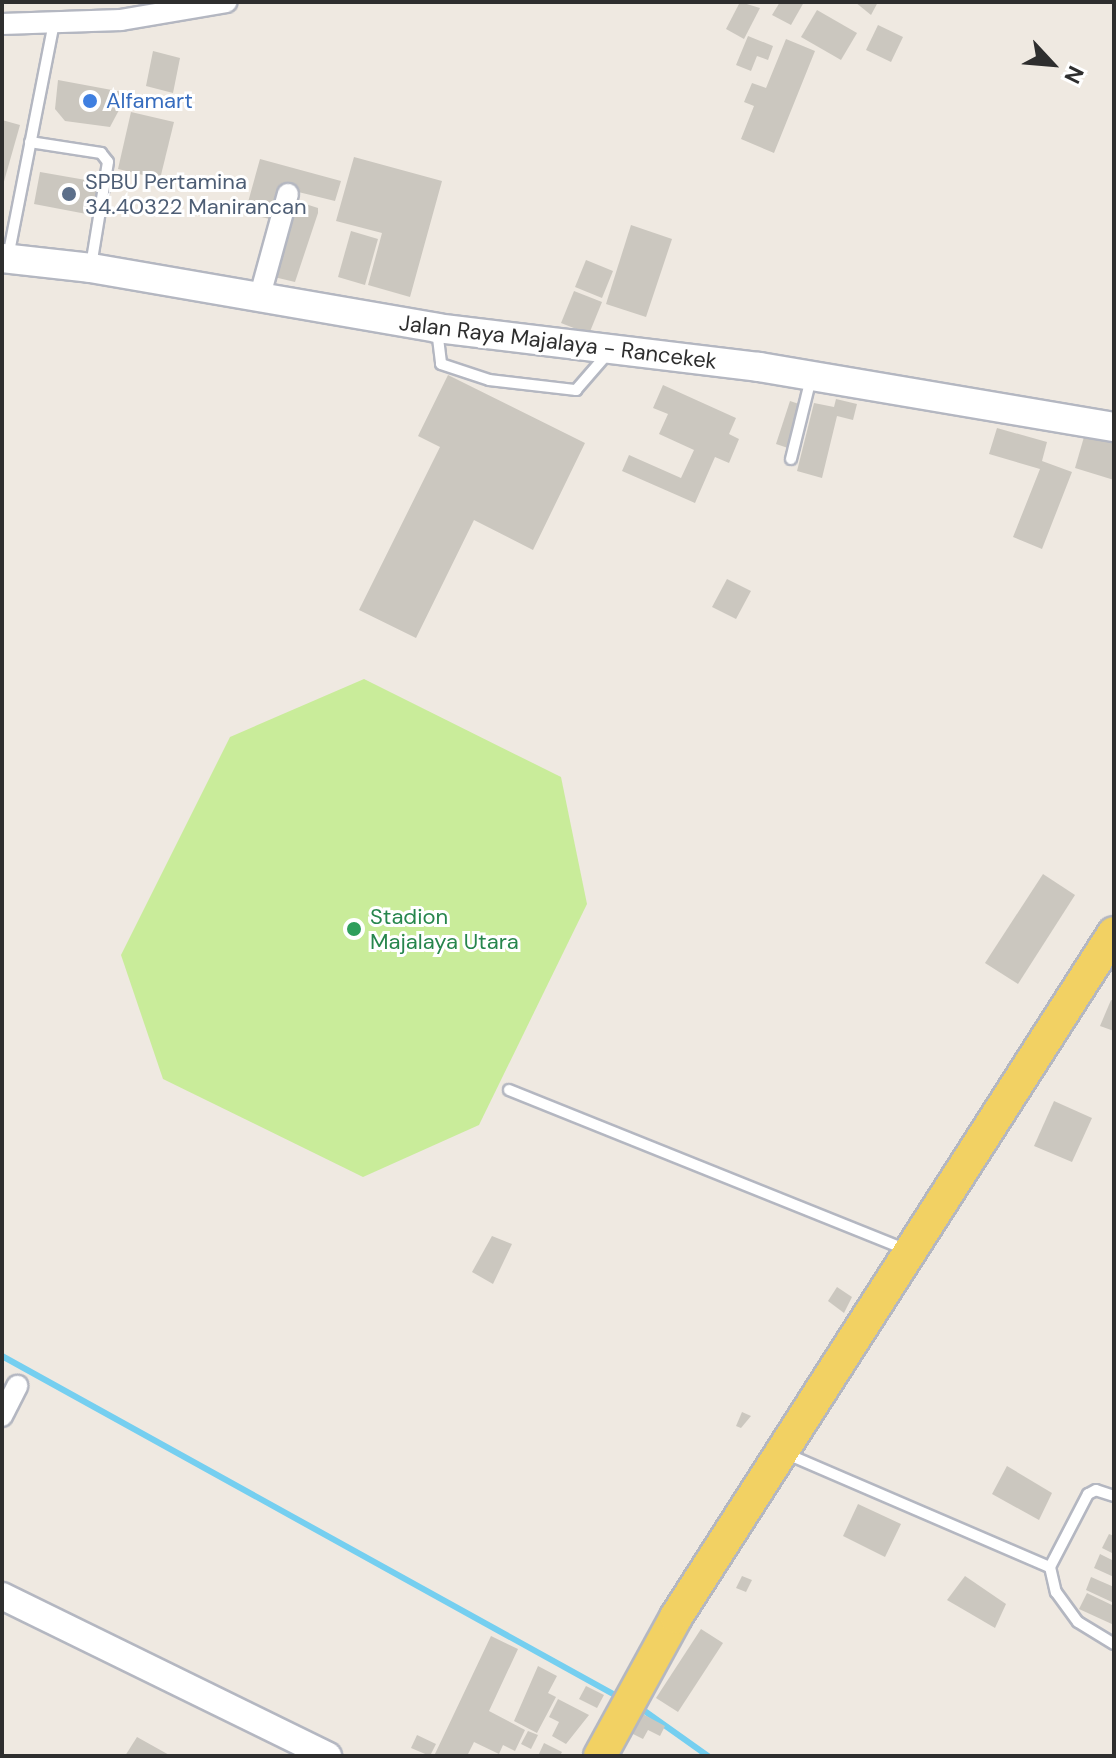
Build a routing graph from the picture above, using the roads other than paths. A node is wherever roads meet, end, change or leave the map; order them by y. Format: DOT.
graph roads {
  1 [pos="226,2"];
  2 [pos="54,22"];
  3 [pos="2,24"];
  4 [pos="30,142"];
  5 [pos="288,194"];
  6 [pos="5,258"];
  7 [pos="91,268"];
  8 [pos="259,299"];
  9 [pos="437,328"];
  10 [pos="612,348"];
  11 [pos="811,376"];
  12 [pos="1114,427"];
  13 [pos="791,459"];
  14 [pos="1114,933"];
  15 [pos="1114,970"];
  16 [pos="509,1090"];
  17 [pos="910,1251"];
  18 [pos="17,1386"];
  19 [pos="2,1416"];
  20 [pos="790,1456"];
  21 [pos="1114,1496"];
  22 [pos="1050,1567"];
  23 [pos="2,1596"];
  24 [pos="1114,1644"];
  25 [pos="605,1748"];
  26 [pos="328,1756"];
  1 -- 2 [label="street"];
  2 -- 3 [label="street"];
  2 -- 4 [label="lane"];
  4 -- 6 [label="lane"];
  4 -- 7 [label="lane"];
  5 -- 8 [label="street"];
  6 -- 7 [label="main road, Jalan Raya Majalaya - Rancekek"];
  7 -- 8 [label="main road, Jalan Raya Majalaya - Rancekek"];
  8 -- 9 [label="main road, Jalan Raya Majalaya - Rancekek"];
  9 -- 10 [label="main road, Jalan Raya Majalaya - Rancekek"];
  9 -- 10 [label="lane"];
  10 -- 11 [label="main road, Jalan Raya Majalaya - Rancekek"];
  11 -- 12 [label="main road, Jalan Raya Majalaya - Rancekek"];
  11 -- 13 [label="lane"];
  14 -- 17 [label="main road"];
  15 -- 20 [label="main road"];
  16 -- 17 [label="lane"];
  17 -- 20 [label="main road"];
  18 -- 19 [label="street"];
  20 -- 22 [label="lane"];
  20 -- 25 [label="main road"];
  21 -- 22 [label="lane"];
  22 -- 24 [label="lane"];
  23 -- 26 [label="street"];
}
